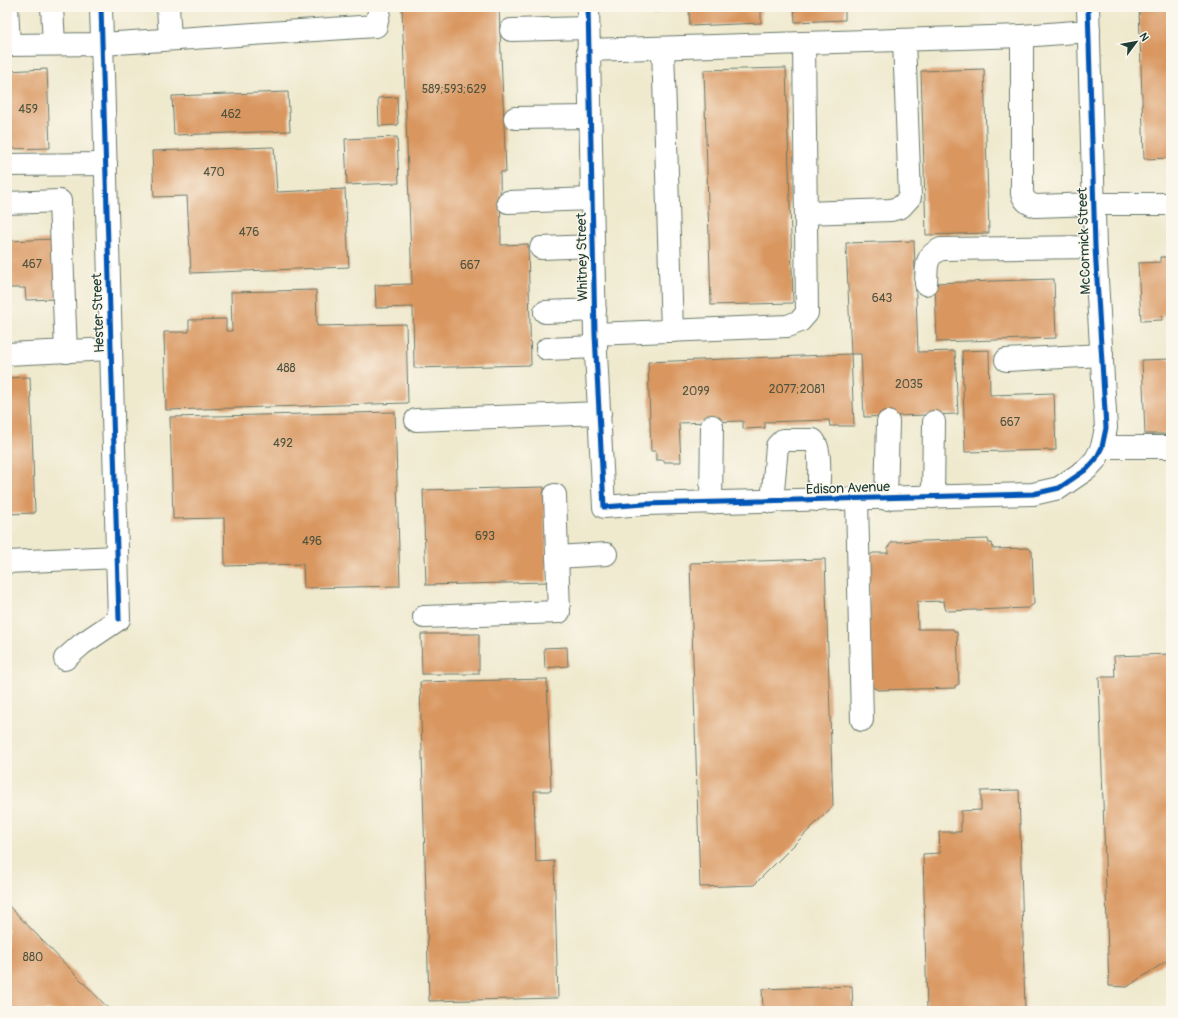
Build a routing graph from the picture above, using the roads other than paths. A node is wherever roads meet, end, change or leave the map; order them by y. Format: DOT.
graph roads {
  1 [pos="7,7"];
  2 [pos="52,7"];
  3 [pos="101,7"];
  4 [pos="168,7"];
  5 [pos="380,7"];
  6 [pos="1088,7"];
  7 [pos="588,18"];
  8 [pos="511,30"];
  9 [pos="1089,31"];
  10 [pos="1022,36"];
  11 [pos="170,39"];
  12 [pos="904,40"];
  13 [pos="804,43"];
  14 [pos="54,44"];
  15 [pos="102,44"];
  16 [pos="8,45"];
  17 [pos="663,48"];
  18 [pos="588,50"];
  19 [pos="590,116"];
  20 [pos="515,118"];
  21 [pos="106,164"];
  22 [pos="7,165"];
  23 [pos="592,199"];
  24 [pos="508,202"];
  25 [pos="7,203"];
  26 [pos="1094,204"];
  27 [pos="1171,204"];
  28 [pos="806,213"];
  29 [pos="593,246"];
  30 [pos="1095,247"];
  31 [pos="541,248"];
  32 [pos="926,284"];
  33 [pos="595,310"];
  34 [pos="545,312"];
  35 [pos="672,331"];
  36 [pos="596,341"];
  37 [pos="111,349"];
  38 [pos="547,349"];
  39 [pos="66,352"];
  40 [pos="7,354"];
  41 [pos="1102,355"];
  42 [pos="1006,360"];
  43 [pos="600,413"];
  44 [pos="416,420"];
  45 [pos="888,422"];
  46 [pos="934,422"];
  47 [pos="712,426"];
  48 [pos="1102,447"];
  49 [pos="1171,447"];
  50 [pos="1087,469"];
  51 [pos="555,495"];
  52 [pos="933,497"];
  53 [pos="857,499"];
  54 [pos="886,499"];
  55 [pos="818,500"];
  56 [pos="772,502"];
  57 [pos="711,504"];
  58 [pos="604,507"];
  59 [pos="606,554"];
  60 [pos="117,557"];
  61 [pos="557,557"];
  62 [pos="7,562"];
  63 [pos="424,617"];
  64 [pos="65,659"];
  65 [pos="862,720"];
  1 -- 16 [label="street"];
  2 -- 14 [label="street"];
  3 -- 15 [label="street, Hester Street"];
  4 -- 11 [label="street"];
  5 -- 11 [label="street"];
  6 -- 9 [label="street, McCormick Street"];
  7 -- 8 [label="street"];
  7 -- 18 [label="street, Whitney Street"];
  9 -- 10 [label="street"];
  9 -- 26 [label="street, McCormick Street"];
  10 -- 12 [label="street"];
  10 -- 26 [label="street"];
  11 -- 15 [label="street"];
  12 -- 13 [label="street"];
  12 -- 28 [label="street"];
  13 -- 17 [label="street"];
  13 -- 28 [label="street"];
  14 -- 15 [label="street"];
  14 -- 16 [label="street"];
  15 -- 21 [label="street, Hester Street"];
  17 -- 18 [label="street"];
  17 -- 35 [label="street"];
  18 -- 19 [label="street, Whitney Street"];
  19 -- 20 [label="street"];
  19 -- 23 [label="street, Whitney Street"];
  21 -- 22 [label="street"];
  21 -- 37 [label="street, Hester Street"];
  23 -- 24 [label="street"];
  23 -- 29 [label="street, Whitney Street"];
  25 -- 39 [label="street"];
  26 -- 27 [label="street"];
  26 -- 30 [label="street, McCormick Street"];
  28 -- 35 [label="street"];
  29 -- 31 [label="street"];
  29 -- 33 [label="street, Whitney Street"];
  30 -- 32 [label="street"];
  30 -- 41 [label="street, McCormick Street"];
  33 -- 34 [label="street"];
  33 -- 36 [label="street, Whitney Street"];
  35 -- 36 [label="street"];
  36 -- 38 [label="street"];
  36 -- 43 [label="street, Whitney Street"];
  37 -- 39 [label="street"];
  37 -- 60 [label="street, Hester Street"];
  39 -- 40 [label="street"];
  41 -- 42 [label="street"];
  41 -- 48 [label="street, McCormick Street"];
  43 -- 44 [label="street"];
  43 -- 58 [label="street, Whitney Street"];
  45 -- 54 [label="street"];
  46 -- 52 [label="street"];
  47 -- 57 [label="street"];
  48 -- 49 [label="street"];
  48 -- 50 [label="street, McCormick Street"];
  50 -- 52 [label="street, Edison Avenue"];
  51 -- 61 [label="street"];
  52 -- 54 [label="street, Edison Avenue"];
  53 -- 54 [label="street, Edison Avenue"];
  53 -- 55 [label="street, Edison Avenue"];
  53 -- 65 [label="street"];
  55 -- 56 [label="street, Edison Avenue"];
  55 -- 56 [label="street"];
  56 -- 57 [label="street, Edison Avenue"];
  57 -- 58 [label="street, Edison Avenue"];
  59 -- 61 [label="street"];
  60 -- 62 [label="street"];
  60 -- 64 [label="street, Hester Street"];
  61 -- 63 [label="street"];
}
